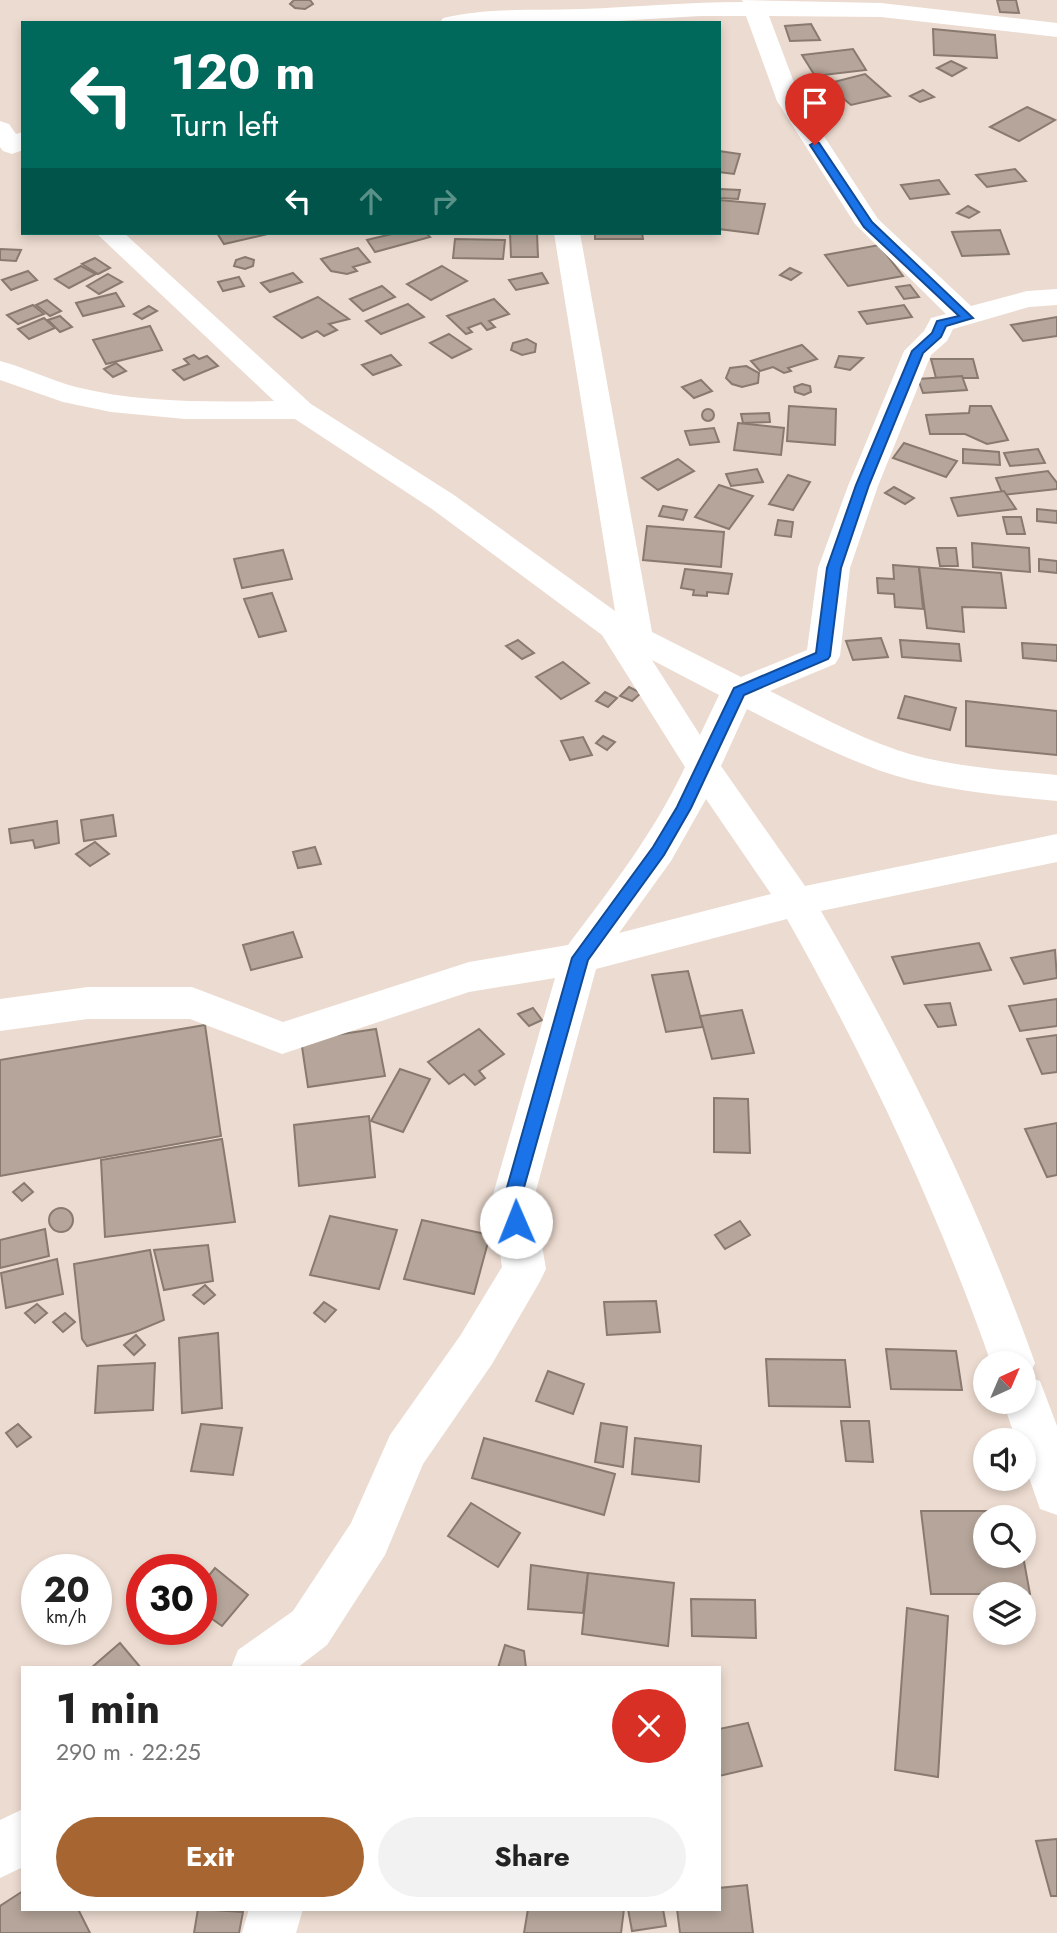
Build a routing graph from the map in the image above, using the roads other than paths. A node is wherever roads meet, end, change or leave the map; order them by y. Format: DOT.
graph roads {
  1 [pos="755,5"];
  2 [pos="879,5"];
  3 [pos="535,13"];
  4 [pos="1055,20"];
  5 [pos="466,21"];
  6 [pos="111,235"];
  7 [pos="567,235"];
  8 [pos="1057,298"];
  9 [pos="967,318"];
  10 [pos="0,370"];
  11 [pos="300,410"];
  12 [pos="625,633"];
  13 [pos="738,691"];
  14 [pos="704,767"];
  15 [pos="1057,788"];
  16 [pos="1057,848"];
  17 [pos="796,902"];
  18 [pos="580,958"];
  19 [pos="0,1015"];
  20 [pos="1009,1351"];
  21 [pos="1030,1414"];
  22 [pos="1057,1493"];
  23 [pos="259,1666"];
  24 [pos="21,1836"];
  25 [pos="0,1852"];
  26 [pos="275,1911"];
  27 [pos="269,1933"];
  1 -- 2 [label="street"];
  1 -- 3 [label="street"];
  1 -- 9 [label="street"];
  2 -- 4 [label="street"];
  3 -- 5 [label="street"];
  6 -- 11 [label="street"];
  7 -- 12 [label="street"];
  8 -- 9 [label="street"];
  9 -- 13 [label="street"];
  10 -- 11 [label="street"];
  11 -- 12 [label="street"];
  12 -- 13 [label="street"];
  12 -- 14 [label="street"];
  13 -- 14 [label="street"];
  13 -- 15 [label="street"];
  14 -- 17 [label="street"];
  14 -- 18 [label="street"];
  16 -- 17 [label="street"];
  17 -- 18 [label="street"];
  17 -- 20 [label="street"];
  18 -- 19 [label="street"];
  18 -- 23 [label="street"];
  21 -- 22 [label="street"];
  24 -- 25 [label="street"];
  26 -- 27 [label="street"];
}
